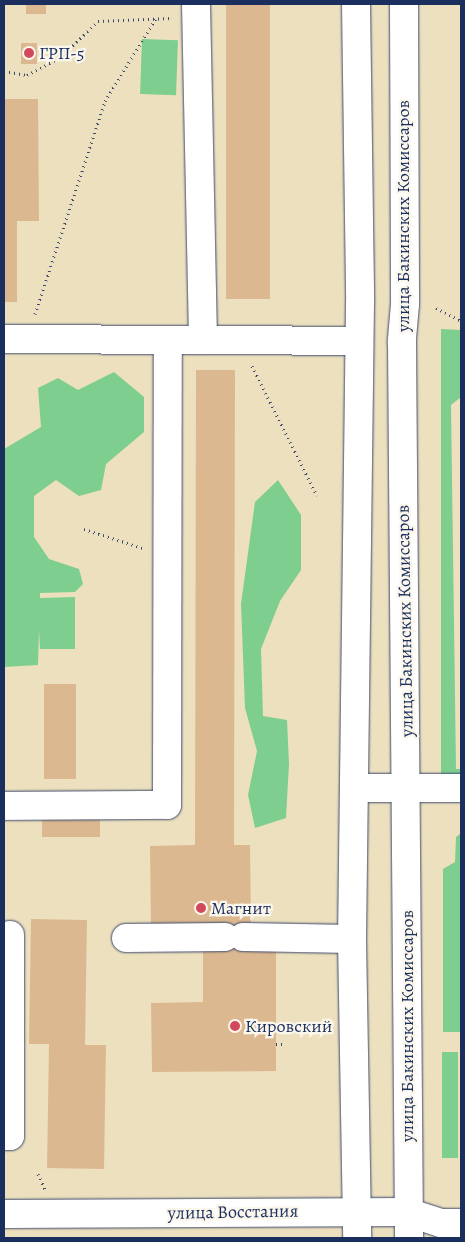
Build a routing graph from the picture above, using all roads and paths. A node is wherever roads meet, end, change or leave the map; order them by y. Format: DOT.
graph roads {
  1 [pos="196,4"];
  2 [pos="356,4"];
  3 [pos="404,4"];
  4 [pos="156,18"];
  5 [pos="173,18"];
  6 [pos="4,71"];
  7 [pos="436,308"];
  8 [pos="461,320"];
  9 [pos="15,339"];
  10 [pos="168,340"];
  11 [pos="203,340"];
  12 [pos="240,341"];
  13 [pos="358,341"];
  14 [pos="317,496"];
  15 [pos="84,529"];
  16 [pos="168,555"];
  17 [pos="355,788"];
  18 [pos="461,788"];
  19 [pos="406,789"];
  20 [pos="4,806"];
  21 [pos="10,935"];
  22 [pos="126,938"];
  23 [pos="352,939"];
  24 [pos="276,1044"];
  25 [pos="284,1044"];
  26 [pos="4,1136"];
  27 [pos="4,1214"];
  28 [pos="461,1223"];
  29 [pos="357,1225"];
  30 [pos="408,1225"];
  1 -- 11 [label="main road"];
  2 -- 13 [label="main road"];
  3 -- 19 [label="main road, улица Бакинских Комиссаров"];
  4 -- 5 [label="path"];
  4 -- 6 [label="path"];
  4 -- 9 [label="path"];
  7 -- 8 [label="path"];
  9 -- 10 [label="main road"];
  10 -- 11 [label="main road"];
  10 -- 16 [label="main road"];
  11 -- 12 [label="main road"];
  12 -- 13 [label="main road"];
  12 -- 14 [label="path"];
  13 -- 17 [label="main road"];
  15 -- 16 [label="path"];
  16 -- 20 [label="main road"];
  17 -- 19 [label="main road"];
  17 -- 23 [label="main road"];
  18 -- 19 [label="main road"];
  19 -- 30 [label="main road, улица Бакинских Комиссаров"];
  21 -- 26 [label="main road"];
  22 -- 23 [label="main road"];
  23 -- 29 [label="main road"];
  24 -- 25 [label="path"];
  27 -- 29 [label="main road, улица Восстания"];
  28 -- 30 [label="main road, улица Восстания"];
  29 -- 30 [label="main road, улица Восстания"];
}
